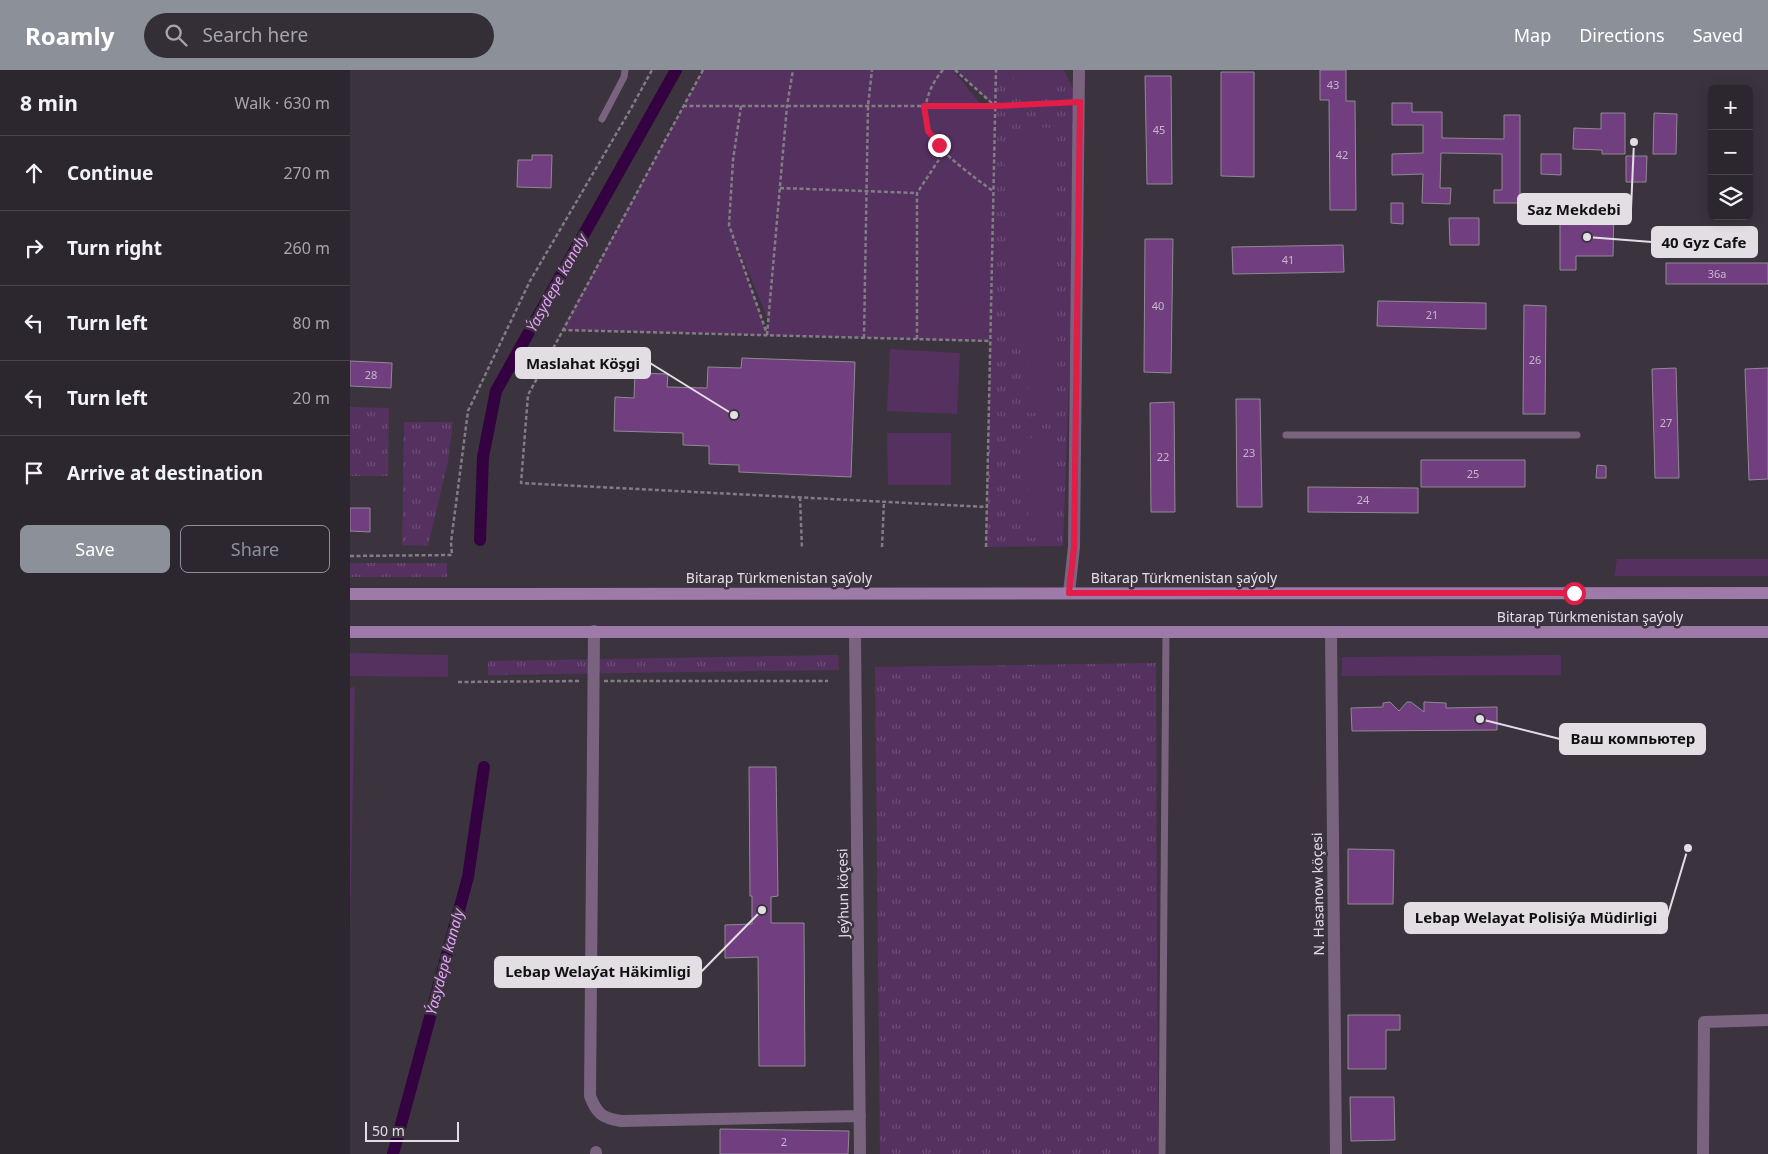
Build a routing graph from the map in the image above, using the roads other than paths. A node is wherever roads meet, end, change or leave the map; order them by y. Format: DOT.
graph roads {
  1 [pos="625,70"];
  2 [pos="1079,70"];
  3 [pos="602,119"];
  4 [pos="1286,435"];
  5 [pos="1577,435"];
  6 [pos="1069,593"];
  7 [pos="1768,593"];
  8 [pos="350,594"];
  9 [pos="594,631"];
  10 [pos="350,632"];
  11 [pos="855,632"];
  12 [pos="1768,632"];
  13 [pos="1166,633"];
  14 [pos="1331,633"];
  15 [pos="1768,1020"];
  16 [pos="860,1116"];
  17 [pos="860,1154"];
  18 [pos="1162,1154"];
  19 [pos="1336,1154"];
  20 [pos="1703,1154"];
  1 -- 3 [label="lane"];
  2 -- 6 [label="street"];
  4 -- 5 [label="lane"];
  6 -- 7 [label="main road, Bitarap Türkmenistan şaýoly"];
  6 -- 8 [label="main road, Bitarap Türkmenistan şaýoly"];
  9 -- 10 [label="main road, Bitarap Türkmenistan şaýoly"];
  9 -- 11 [label="main road, Bitarap Türkmenistan şaýoly"];
  9 -- 16 [label="street"];
  11 -- 13 [label="main road, Bitarap Türkmenistan şaýoly"];
  11 -- 16 [label="street, Jeýhun köçesi"];
  12 -- 14 [label="main road, Bitarap Türkmenistan şaýoly"];
  13 -- 14 [label="main road, Bitarap Türkmenistan şaýoly"];
  13 -- 18 [label="lane"];
  14 -- 19 [label="street, N. Hasanow köçesi"];
  15 -- 20 [label="street"];
  16 -- 17 [label="street, Jeýhun köçesi"];
}
